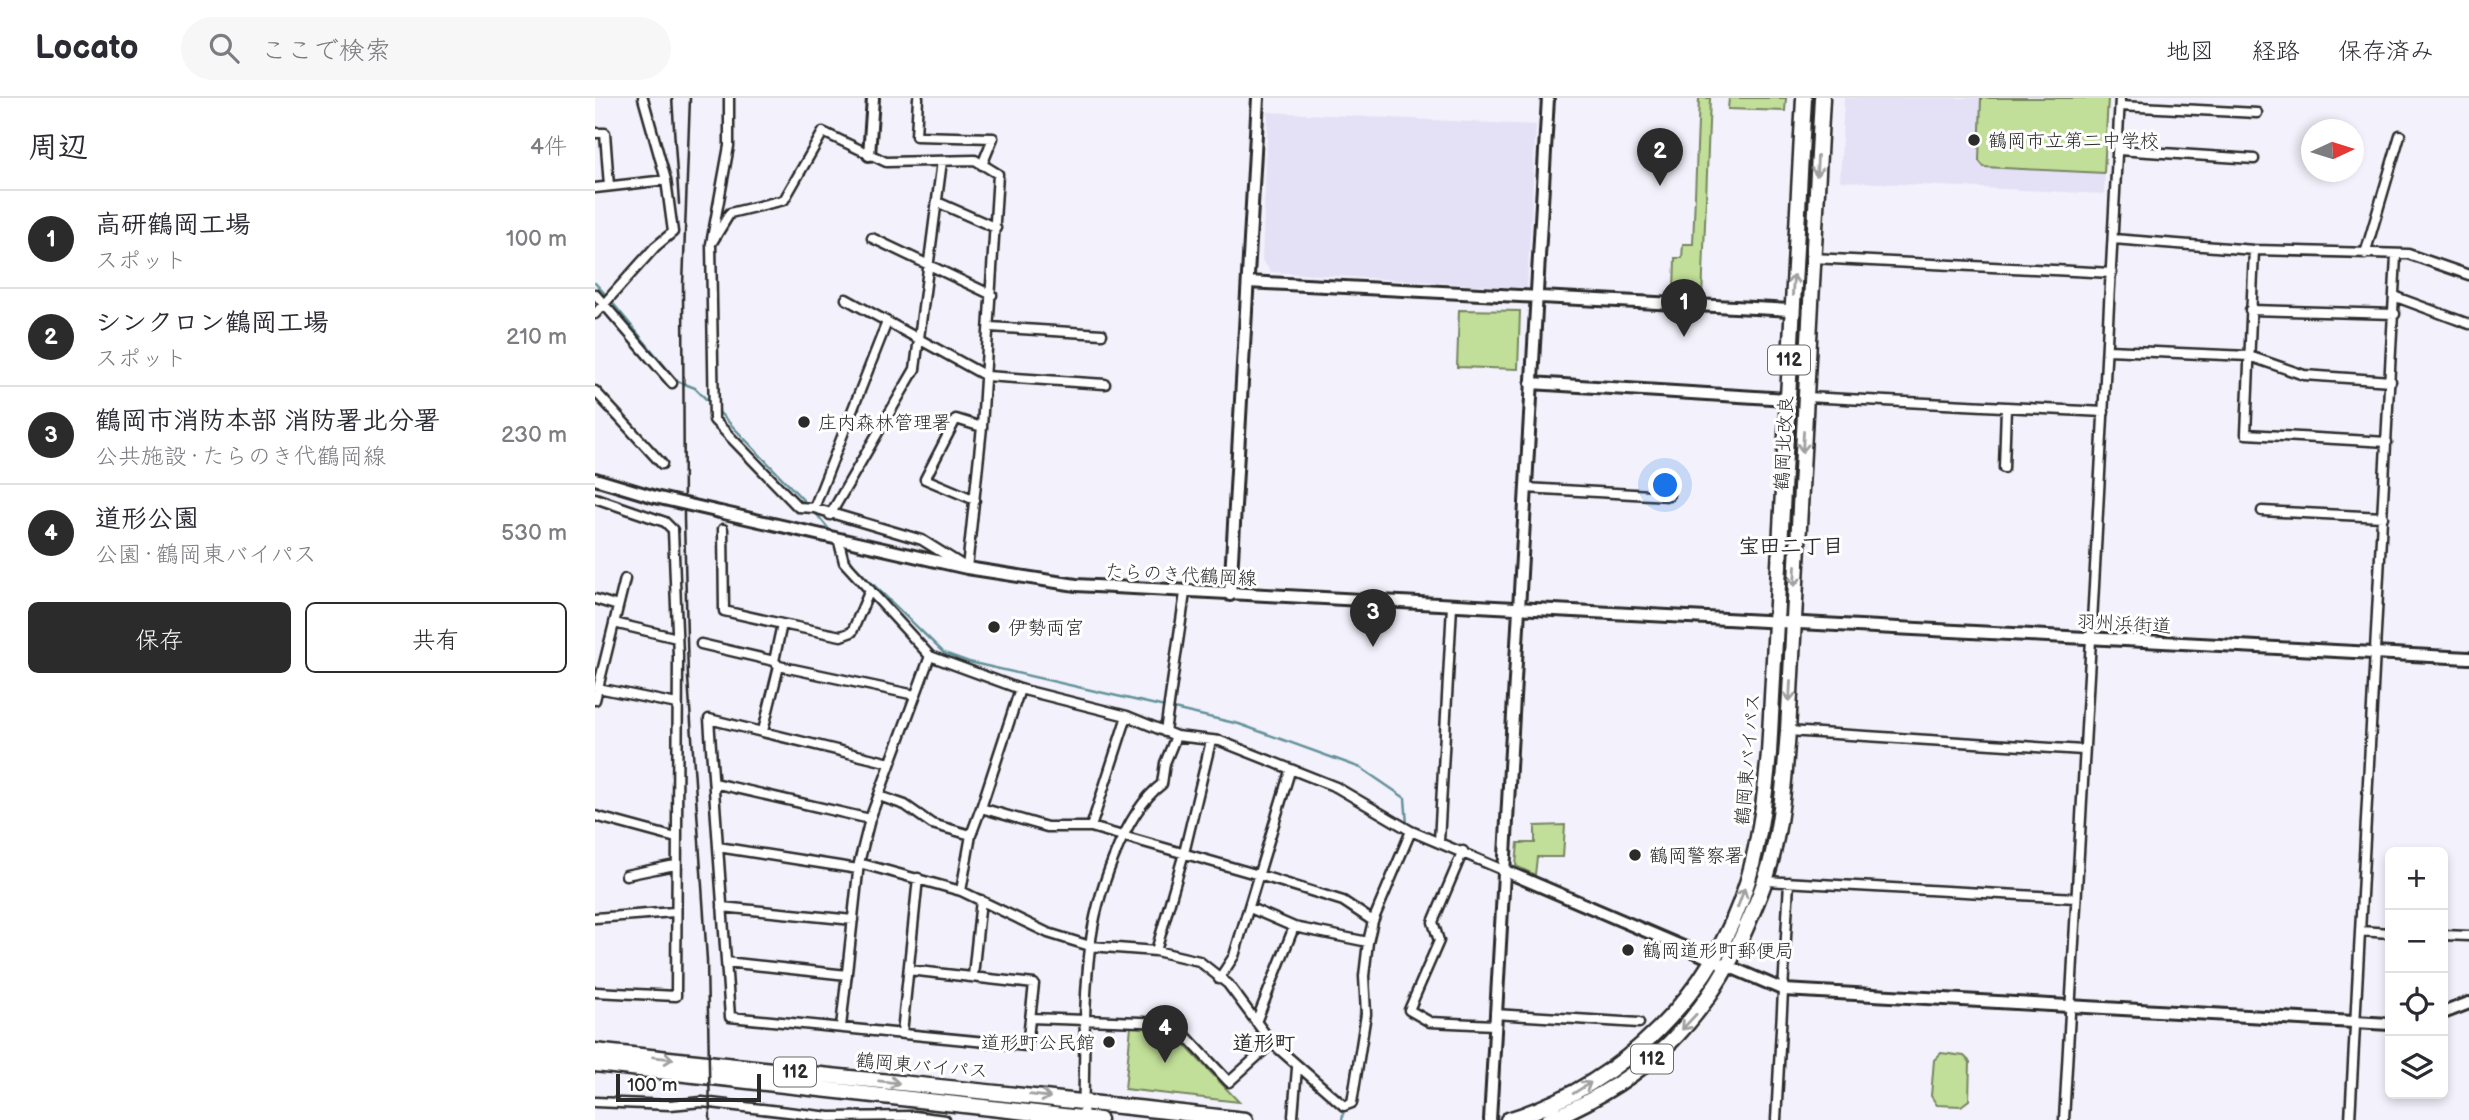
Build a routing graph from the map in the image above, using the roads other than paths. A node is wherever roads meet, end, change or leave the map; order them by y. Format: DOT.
graph roads {
  1 [pos="643,98"];
  2 [pos="729,98"];
  3 [pos="873,98"];
  4 [pos="918,98"];
  5 [pos="1258,98"];
  6 [pos="1548,98"];
  7 [pos="1804,98"];
  8 [pos="1822,98"];
  9 [pos="2120,102"];
  10 [pos="2257,113"];
  11 [pos="595,133"];
  12 [pos="2400,135"];
  13 [pos="2118,150"];
  14 [pos="869,155"];
  15 [pos="2254,159"];
  16 [pos="942,161"];
  17 [pos="982,164"];
  18 [pos="666,180"];
  19 [pos="609,186"];
  20 [pos="595,188"];
  21 [pos="937,202"];
  22 [pos="996,228"];
  23 [pos="872,238"];
  24 [pos="2113,240"];
  25 [pos="711,244"];
  26 [pos="2254,250"];
  27 [pos="2365,254"];
  28 [pos="2396,256"];
  29 [pos="1812,258"];
  30 [pos="929,265"];
  31 [pos="2112,273"];
  32 [pos="2469,275"];
  33 [pos="1248,282"];
  34 [pos="595,295"];
  35 [pos="992,295"];
  36 [pos="1536,296"];
  37 [pos="2396,297"];
  38 [pos="846,299"];
  39 [pos="604,304"];
  40 [pos="1791,310"];
  41 [pos="2250,310"];
  42 [pos="595,314"];
  43 [pos="2395,314"];
  44 [pos="887,322"];
  45 [pos="2469,324"];
  46 [pos="990,327"];
  47 [pos="1103,334"];
  48 [pos="919,339"];
  49 [pos="2108,350"];
  50 [pos="2249,356"];
  51 [pos="986,376"];
  52 [pos="2391,380"];
  53 [pos="672,383"];
  54 [pos="1531,383"];
  55 [pos="1105,384"];
  56 [pos="595,391"];
  57 [pos="1806,397"];
  58 [pos="1787,398"];
  59 [pos="2006,407"];
  60 [pos="2104,412"];
  61 [pos="982,427"];
  62 [pos="2387,442"];
  63 [pos="662,464"];
  64 [pos="2004,468"];
  65 [pos="595,479"];
  66 [pos="1525,488"];
  67 [pos="1669,496"];
  68 [pos="595,498"];
  69 [pos="975,500"];
  70 [pos="814,508"];
  71 [pos="2262,512"];
  72 [pos="830,515"];
  73 [pos="2383,517"];
  74 [pos="723,529"];
  75 [pos="838,538"];
  76 [pos="967,568"];
  77 [pos="625,579"];
  78 [pos="870,590"];
  79 [pos="1185,593"];
  80 [pos="1230,595"];
  81 [pos="595,599"];
  82 [pos="618,606"];
  83 [pos="1452,606"];
  84 [pos="1518,609"];
  85 [pos="614,623"];
  86 [pos="1777,623"];
  87 [pos="1793,623"];
  88 [pos="782,624"];
  89 [pos="677,638"];
  90 [pos="2093,639"];
  91 [pos="701,644"];
  92 [pos="2375,653"];
  93 [pos="930,656"];
  94 [pos="2469,658"];
  95 [pos="776,664"];
  96 [pos="598,688"];
  97 [pos="1020,689"];
  98 [pos="915,695"];
  99 [pos="595,700"];
  100 [pos="677,704"];
  101 [pos="1127,716"];
  102 [pos="763,731"];
  103 [pos="1788,731"];
  104 [pos="1165,732"];
  105 [pos="1176,737"];
  106 [pos="1211,741"];
  107 [pos="2083,750"];
  108 [pos="890,763"];
  109 [pos="1290,771"];
  110 [pos="714,783"];
  111 [pos="879,796"];
  112 [pos="981,808"];
  113 [pos="595,816"];
  114 [pos="870,819"];
  115 [pos="1091,827"];
  116 [pos="1412,831"];
  117 [pos="971,835"];
  118 [pos="1122,836"];
  119 [pos="675,838"];
  120 [pos="1439,842"];
  121 [pos="718,847"];
  122 [pos="1464,851"];
  123 [pos="1185,853"];
  124 [pos="675,865"];
  125 [pos="858,866"];
  126 [pos="1503,870"];
  127 [pos="626,875"];
  128 [pos="1259,875"];
  129 [pos="918,878"];
  130 [pos="1766,881"];
  131 [pos="1789,883"];
  132 [pos="961,891"];
  133 [pos="2076,898"];
  134 [pos="981,900"];
  135 [pos="722,907"];
  136 [pos="1250,908"];
  137 [pos="674,912"];
  138 [pos="595,918"];
  139 [pos="853,920"];
  140 [pos="1373,920"];
  141 [pos="1294,927"];
  142 [pos="2360,931"];
  143 [pos="2385,933"];
  144 [pos="2448,935"];
  145 [pos="2469,936"];
  146 [pos="1368,942"];
  147 [pos="1090,946"];
  148 [pos="1156,951"];
  149 [pos="1712,959"];
  150 [pos="726,962"];
  151 [pos="1729,967"];
  152 [pos="909,970"];
  153 [pos="847,975"];
  154 [pos="974,976"];
  155 [pos="1219,979"];
  156 [pos="1784,989"];
  157 [pos="595,992"];
  158 [pos="2469,1003"];
  159 [pos="2070,1007"];
  160 [pos="2448,1011"];
  161 [pos="1030,1017"];
  162 [pos="1086,1019"];
  163 [pos="1495,1020"];
  164 [pos="1256,1023"];
  165 [pos="1639,1023"];
  166 [pos="2355,1023"];
  167 [pos="2385,1024"];
  168 [pos="841,1027"];
  169 [pos="902,1033"];
  170 [pos="1272,1043"];
  171 [pos="595,1051"];
  172 [pos="595,1064"];
  173 [pos="1297,1068"];
  174 [pos="1084,1101"];
  175 [pos="595,1102"];
  176 [pos="1293,1116"];
  177 [pos="1083,1119"];
  178 [pos="945,1120"];
  179 [pos="1099,1120"];
  180 [pos="1245,1120"];
  181 [pos="1490,1120"];
  182 [pos="1508,1120"];
  183 [pos="1549,1120"];
  184 [pos="1776,1120"];
  185 [pos="2064,1120"];
  186 [pos="2350,1120"];
  1 -- 18 [label="street"];
  2 -- 25 [label="street"];
  3 -- 14 [label="street"];
  4 -- 17 [label="street"];
  5 -- 33 [label="street"];
  6 -- 36 [label="street"];
  40 -- 7 [label="highway, 鶴岡北改良 / 112, one-way"];
  8 -- 29 [label="highway, 鶴岡北改良 / 112, one-way"];
  9 -- 10 [label="street"];
  9 -- 13 [label="street"];
  11 -- 19 [label="street"];
  12 -- 27 [label="street"];
  13 -- 15 [label="street"];
  13 -- 24 [label="street"];
  14 -- 16 [label="street"];
  14 -- 25 [label="street"];
  16 -- 17 [label="street"];
  16 -- 21 [label="street"];
  17 -- 22 [label="street"];
  18 -- 19 [label="street"];
  18 -- 39 [label="street"];
  19 -- 20 [label="street"];
  21 -- 22 [label="street"];
  21 -- 30 [label="street"];
  22 -- 35 [label="street"];
  23 -- 30 [label="street"];
  24 -- 26 [label="street"];
  24 -- 31 [label="street"];
  25 -- 70 [label="street"];
  26 -- 27 [label="street"];
  26 -- 41 [label="street"];
  27 -- 28 [label="street"];
  28 -- 32 [label="street"];
  28 -- 37 [label="street"];
  29 -- 31 [label="street"];
  29 -- 57 [label="highway, 鶴岡北改良 / 112"];
  30 -- 35 [label="street"];
  30 -- 48 [label="street"];
  31 -- 49 [label="street"];
  33 -- 36 [label="street"];
  33 -- 80 [label="street"];
  34 -- 39 [label="street"];
  35 -- 46 [label="street"];
  36 -- 40 [label="street"];
  36 -- 54 [label="street"];
  37 -- 43 [label="street"];
  37 -- 45 [label="street"];
  38 -- 44 [label="street"];
  39 -- 42 [label="street"];
  39 -- 53 [label="street"];
  40 -- 58 [label="highway, 鶴岡北改良 / 112"];
  41 -- 43 [label="street"];
  41 -- 50 [label="street"];
  43 -- 52 [label="street"];
  44 -- 48 [label="street"];
  44 -- 70 [label="street"];
  46 -- 47 [label="street"];
  46 -- 51 [label="street"];
  48 -- 51 [label="street"];
  48 -- 72 [label="street"];
  49 -- 50 [label="street"];
  49 -- 60 [label="street"];
  50 -- 52 [label="street"];
  50 -- 62 [label="street"];
  51 -- 55 [label="street"];
  51 -- 61 [label="street"];
  52 -- 62 [label="street"];
  54 -- 58 [label="street"];
  54 -- 66 [label="street"];
  56 -- 63 [label="street"];
  57 -- 59 [label="street"];
  57 -- 87 [label="highway, 鶴岡北改良 / 112, one-way"];
  58 -- 86 [label="highway, 鶴岡北改良 / 112"];
  59 -- 60 [label="street"];
  59 -- 64 [label="street"];
  60 -- 90 [label="street"];
  61 -- 69 [label="street"];
  61 -- 69 [label="street"];
  62 -- 73 [label="street"];
  65 -- 75 [label="street, たらのき代鶴岡線, bridge"];
  66 -- 67 [label="street"];
  66 -- 84 [label="street"];
  68 -- 89 [label="street"];
  69 -- 76 [label="street"];
  70 -- 72 [label="street"];
  71 -- 73 [label="street"];
  72 -- 76 [label="street"];
  73 -- 92 [label="street"];
  74 -- 88 [label="street"];
  75 -- 76 [label="street, たらのき代鶴岡線"];
  75 -- 78 [label="street"];
  76 -- 79 [label="street, たらのき代鶴岡線"];
  77 -- 82 [label="street"];
  78 -- 88 [label="street"];
  78 -- 93 [label="street"];
  79 -- 80 [label="street, たらのき代鶴岡線"];
  79 -- 104 [label="street"];
  80 -- 83 [label="street, たらのき代鶴岡線"];
  81 -- 82 [label="street"];
  82 -- 85 [label="street"];
  83 -- 84 [label="street, たらのき代鶴岡線"];
  83 -- 120 [label="street"];
  84 -- 86 [label="street, たらのき代鶴岡線"];
  84 -- 126 [label="street"];
  85 -- 89 [label="street"];
  85 -- 96 [label="street"];
  86 -- 87 [label="street, 羽州浜街道"];
  149 -- 86 [label="highway, 鶴岡東バイパス / 112, one-way"];
  87 -- 90 [label="street, 羽州浜街道"];
  87 -- 103 [label="highway, 鶴岡東バイパス / 112, one-way"];
  88 -- 95 [label="street"];
  89 -- 100 [label="street"];
  90 -- 92 [label="street, 羽州浜街道"];
  90 -- 107 [label="street"];
  91 -- 95 [label="street"];
  92 -- 94 [label="street, 羽州浜街道"];
  92 -- 142 [label="street"];
  93 -- 97 [label="street"];
  93 -- 98 [label="street"];
  95 -- 98 [label="street"];
  95 -- 102 [label="street"];
  96 -- 99 [label="street"];
  96 -- 100 [label="street"];
  97 -- 101 [label="street"];
  97 -- 112 [label="street"];
  98 -- 108 [label="street"];
  100 -- 119 [label="street"];
  101 -- 104 [label="street"];
  101 -- 115 [label="street"];
  102 -- 108 [label="street"];
  102 -- 110 [label="street"];
  103 -- 107 [label="street"];
  103 -- 130 [label="highway, 鶴岡東バイパス / 112"];
  104 -- 105 [label="street"];
  105 -- 106 [label="street"];
  105 -- 118 [label="street"];
  106 -- 109 [label="street"];
  106 -- 123 [label="street"];
  107 -- 133 [label="street"];
  108 -- 111 [label="street"];
  109 -- 116 [label="street"];
  109 -- 128 [label="street"];
  110 -- 114 [label="street"];
  110 -- 121 [label="street"];
  111 -- 114 [label="street"];
  111 -- 117 [label="street"];
  112 -- 115 [label="street"];
  112 -- 117 [label="street"];
  113 -- 119 [label="street"];
  114 -- 125 [label="street"];
  115 -- 118 [label="street"];
  116 -- 120 [label="street"];
  116 -- 140 [label="street"];
  117 -- 132 [label="street"];
  118 -- 123 [label="street"];
  118 -- 147 [label="street"];
  119 -- 124 [label="street"];
  120 -- 122 [label="street"];
  121 -- 125 [label="street"];
  121 -- 135 [label="street"];
  122 -- 126 [label="street"];
  122 -- 163 [label="street"];
  123 -- 128 [label="street"];
  123 -- 148 [label="street"];
  124 -- 127 [label="street"];
  124 -- 137 [label="street"];
  125 -- 129 [label="street"];
  125 -- 139 [label="street"];
  126 -- 149 [label="street"];
  126 -- 163 [label="street"];
  128 -- 136 [label="street"];
  128 -- 140 [label="street"];
  129 -- 132 [label="street"];
  129 -- 152 [label="street"];
  130 -- 131 [label="street"];
  130 -- 151 [label="highway, 鶴岡東バイパス / 112"];
  131 -- 133 [label="street"];
  131 -- 156 [label="street"];
  132 -- 134 [label="street"];
  133 -- 159 [label="street"];
  134 -- 147 [label="street"];
  134 -- 154 [label="street"];
  135 -- 139 [label="street"];
  135 -- 150 [label="street"];
  136 -- 141 [label="street"];
  136 -- 155 [label="street"];
  137 -- 138 [label="street"];
  137 -- 157 [label="street"];
  139 -- 153 [label="street"];
  140 -- 146 [label="street"];
  141 -- 146 [label="street"];
  141 -- 164 [label="street"];
  142 -- 143 [label="street"];
  142 -- 166 [label="street"];
  144 -- 145 [label="street"];
  146 -- 173 [label="street"];
  147 -- 148 [label="street"];
  147 -- 162 [label="street"];
  148 -- 155 [label="street"];
  149 -- 151 [label="street"];
  182 -- 149 [label="highway, 鶴岡東バイパス / 112, one-way"];
  150 -- 153 [label="street"];
  150 -- 168 [label="street"];
  151 -- 156 [label="street"];
  151 -- 183 [label="highway, 鶴岡東バイパス / 112, one-way"];
  152 -- 154 [label="street"];
  152 -- 169 [label="street"];
  153 -- 168 [label="street"];
  154 -- 161 [label="street"];
  155 -- 164 [label="street"];
  156 -- 159 [label="street"];
  156 -- 184 [label="street"];
  158 -- 160 [label="street"];
  159 -- 166 [label="street"];
  159 -- 185 [label="street"];
  161 -- 162 [label="street"];
  161 -- 169 [label="street"];
  162 -- 170 [label="street"];
  162 -- 174 [label="street"];
  163 -- 165 [label="street"];
  163 -- 181 [label="street"];
  164 -- 170 [label="street"];
  166 -- 167 [label="street"];
  166 -- 186 [label="street"];
  168 -- 169 [label="street"];
  170 -- 173 [label="street"];
  171 -- 174 [label="highway, 鶴岡東バイパス / 112, one-way"];
  172 -- 177 [label="highway, 鶴岡東バイパス / 112"];
  173 -- 176 [label="street"];
  174 -- 177 [label="street"];
  174 -- 180 [label="highway, 鶴岡東バイパス / 112"];
  175 -- 178 [label="street"];
  177 -- 179 [label="highway, 鶴岡東バイパス / 112"];
}
